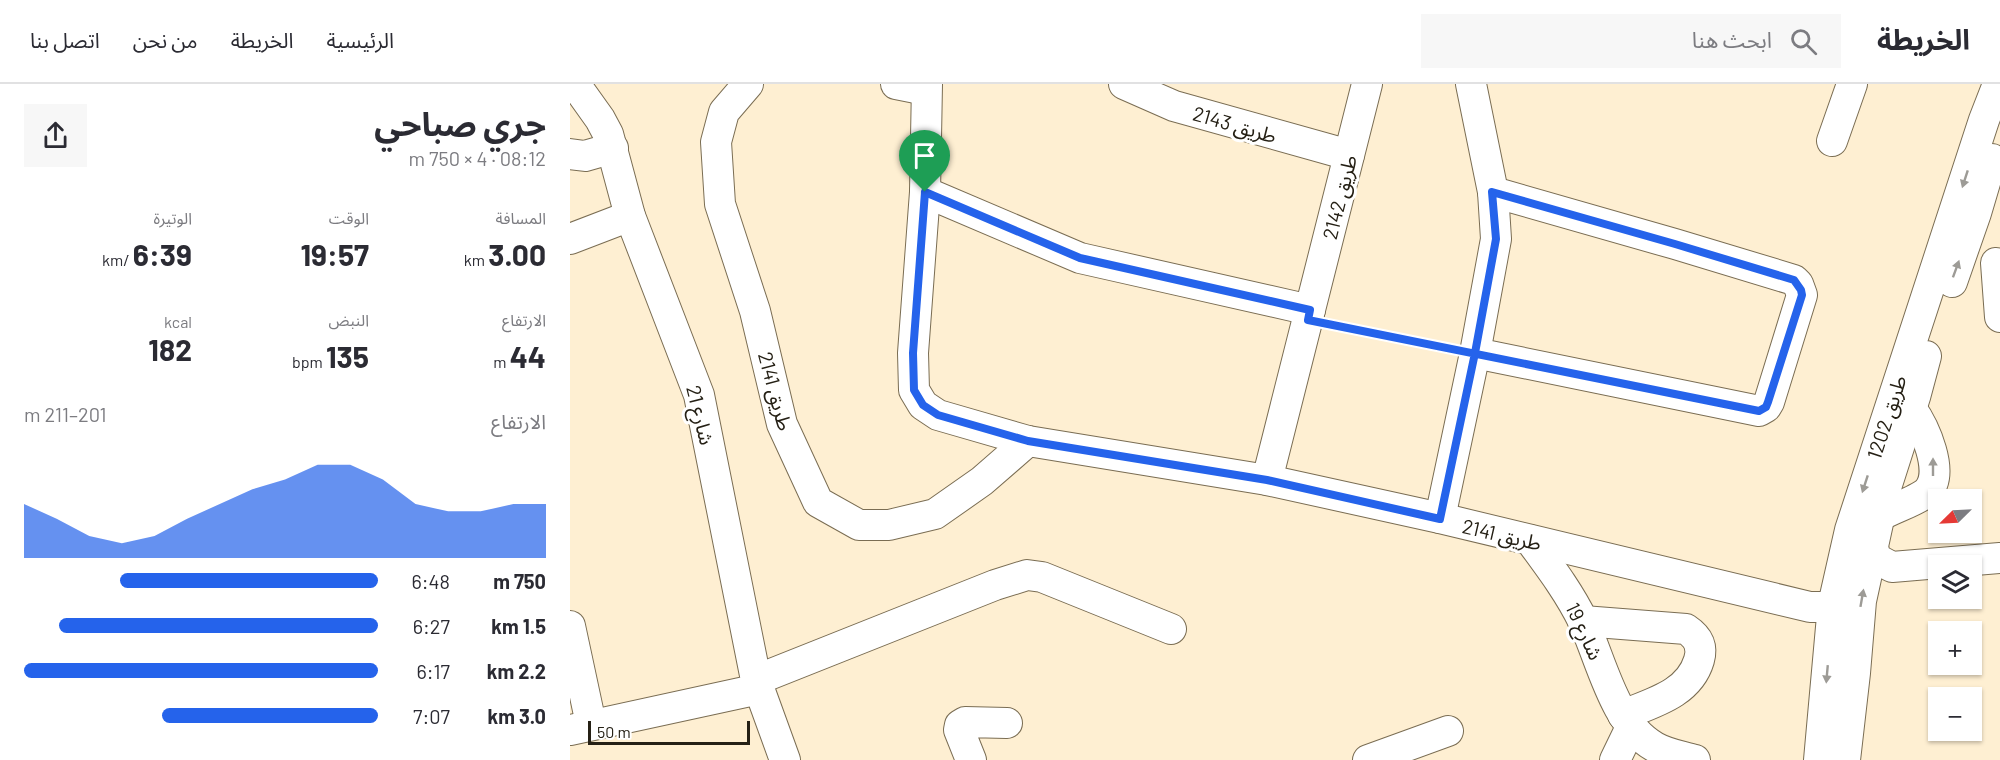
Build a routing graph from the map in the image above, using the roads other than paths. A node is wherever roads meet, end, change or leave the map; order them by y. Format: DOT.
graph roads {
  1 [pos="575,84"];
  2 [pos="748,84"];
  3 [pos="896,84"];
  4 [pos="1124,84"];
  5 [pos="1367,84"];
  6 [pos="1471,84"];
  7 [pos="1852,84"];
  8 [pos="1998,84"];
  9 [pos="926,87"];
  10 [pos="1179,95"];
  11 [pos="1832,141"];
  12 [pos="613,148"];
  13 [pos="1998,148"];
  14 [pos="570,154"];
  15 [pos="1349,155"];
  16 [pos="925,192"];
  17 [pos="1492,192"];
  18 [pos="630,216"];
  19 [pos="570,239"];
  20 [pos="1996,263"];
  21 [pos="1309,315"];
  22 [pos="2000,317"];
  23 [pos="1475,353"];
  24 [pos="1911,408"];
  25 [pos="1028,441"];
  26 [pos="1267,480"];
  27 [pos="1880,516"];
  28 [pos="1440,519"];
  29 [pos="1530,540"];
  30 [pos="1873,549"];
  31 [pos="2000,558"];
  32 [pos="1833,604"];
  33 [pos="1582,621"];
  34 [pos="570,626"];
  35 [pos="1171,629"];
  36 [pos="758,685"];
  37 [pos="1627,721"];
  38 [pos="1007,723"];
  39 [pos="581,727"];
  40 [pos="1448,732"];
  41 [pos="785,760"];
  42 [pos="971,760"];
  43 [pos="1368,760"];
  44 [pos="1615,760"];
  45 [pos="1695,760"];
  46 [pos="1819,760"];
  47 [pos="1845,760"];
  1 -- 12 [label="street, شارع 21"];
  2 -- 25 [label="street, طريق 2141"];
  3 -- 9 [label="street, طريق 2141"];
  4 -- 10 [label="street, طريق 2143"];
  5 -- 15 [label="street, طريق 2142"];
  6 -- 17 [label="street"];
  7 -- 11 [label="street"];
  8 -- 32 [label="street, طريق 1202, one-way"];
  9 -- 16 [label="street, طريق 2141"];
  10 -- 15 [label="street, طريق 2143"];
  12 -- 14 [label="street"];
  12 -- 18 [label="street, شارع 21"];
  24 -- 13 [label="street, طريق 1202, one-way"];
  15 -- 21 [label="street, طريق 2142"];
  16 -- 21 [label="street"];
  16 -- 25 [label="street, طريق 2141"];
  17 -- 23 [label="street"];
  17 -- 23 [label="street"];
  18 -- 19 [label="street"];
  18 -- 36 [label="street, شارع 21"];
  20 -- 22 [label="street"];
  21 -- 26 [label="street, طريق 2142"];
  23 -- 28 [label="street"];
  24 -- 27 [label="street, طريق 1202"];
  27 -- 24 [label="street, one-way"];
  25 -- 26 [label="street, طريق 2141"];
  26 -- 28 [label="street, طريق 2141"];
  27 -- 30 [label="street, طريق 1202"];
  28 -- 29 [label="street, طريق 2141"];
  29 -- 32 [label="street, طريق 2141"];
  29 -- 33 [label="street, شارع 19"];
  30 -- 31 [label="street"];
  47 -- 30 [label="street, طريق 1202, one-way"];
  32 -- 46 [label="street, طريق 1202, one-way"];
  33 -- 37 [label="street, شارع 19"];
  33 -- 37 [label="street"];
  34 -- 39 [label="street"];
  35 -- 36 [label="street"];
  36 -- 39 [label="street"];
  36 -- 41 [label="street, شارع 21"];
  37 -- 44 [label="street"];
  37 -- 45 [label="street, شارع 19"];
  38 -- 42 [label="street"];
  40 -- 43 [label="street"];
}
